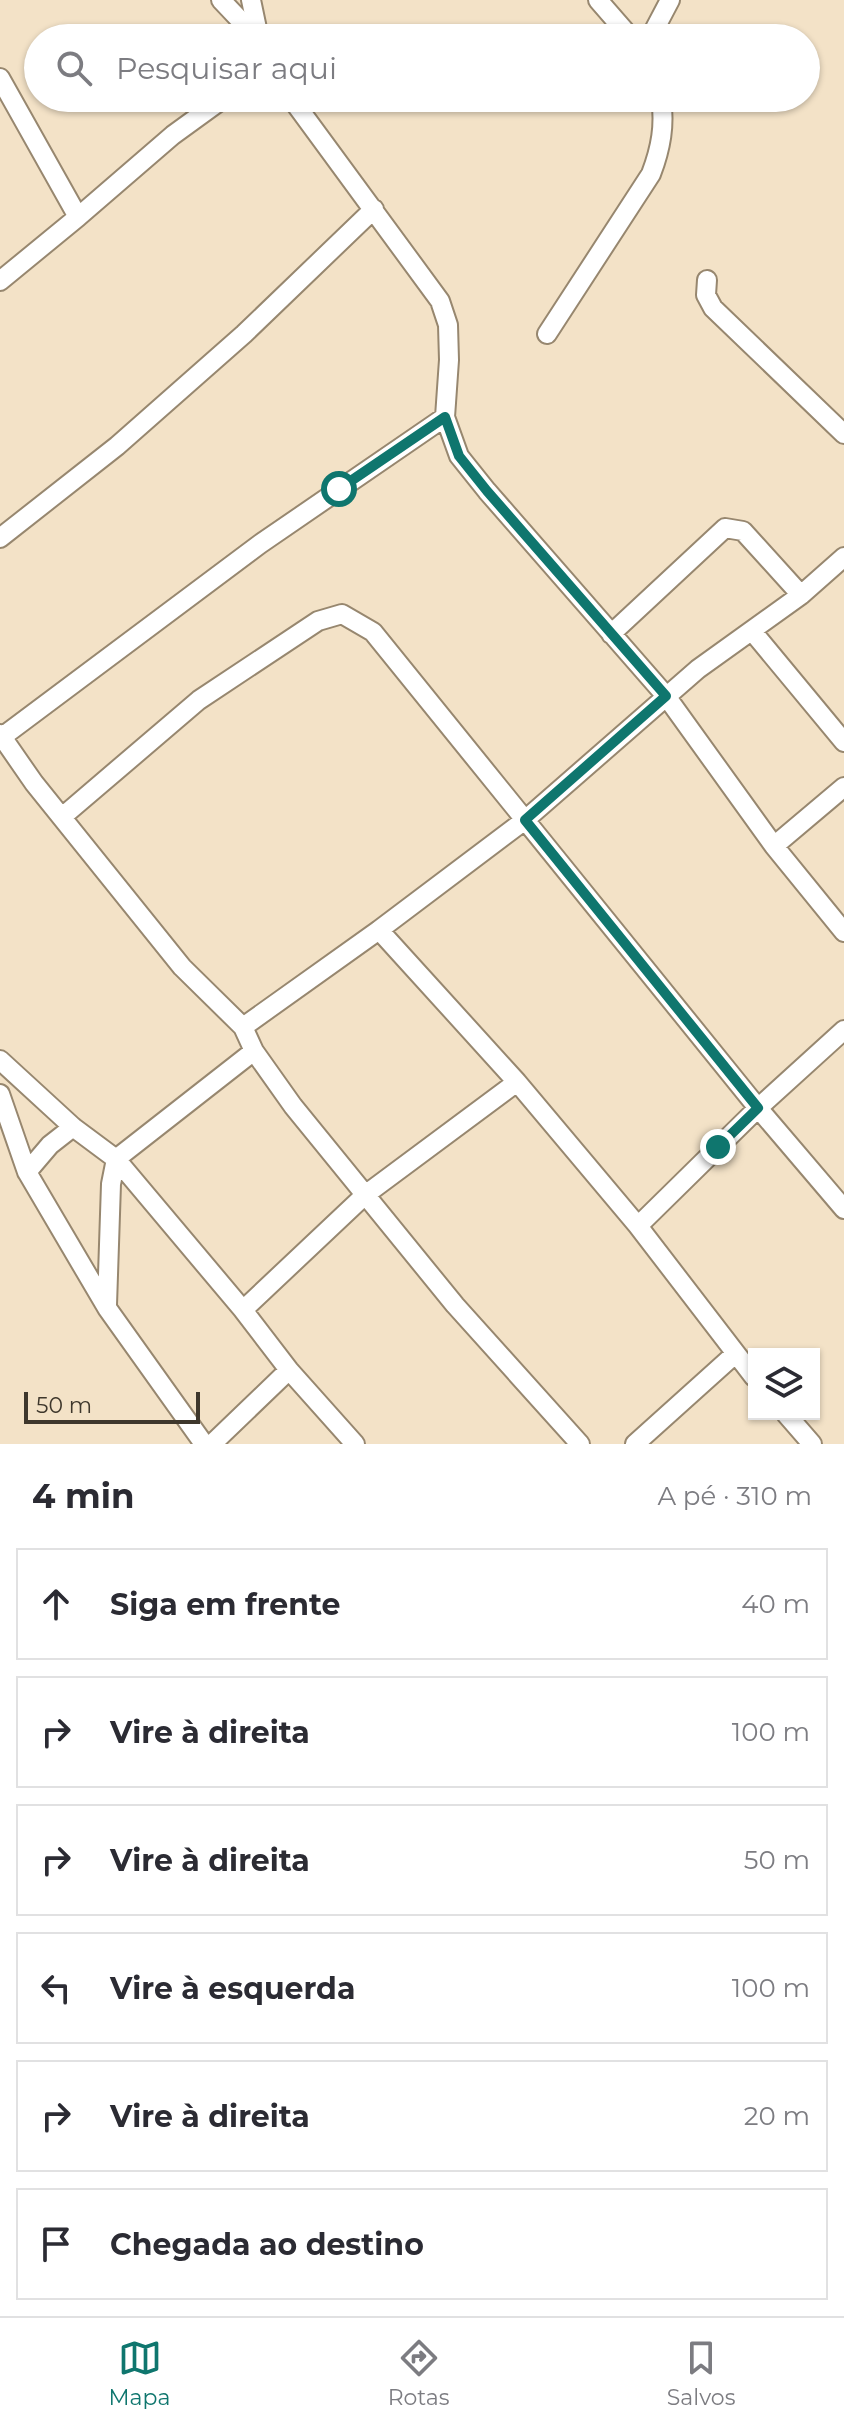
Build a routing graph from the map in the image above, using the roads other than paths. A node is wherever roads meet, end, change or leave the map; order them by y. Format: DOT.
graph roads {
  1 [pos="221,0"];
  2 [pos="251,0"];
  3 [pos="598,0"];
  4 [pos="670,0"];
  5 [pos="244,24"];
  6 [pos="255,24"];
  7 [pos="619,24"];
  8 [pos="657,24"];
  9 [pos="0,78"];
  10 [pos="205,112"];
  11 [pos="301,112"];
  12 [pos="662,112"];
  13 [pos="374,209"];
  14 [pos="78,217"];
  15 [pos="707,280"];
  16 [pos="0,281"];
  17 [pos="547,334"];
  18 [pos="445,417"];
  19 [pos="844,434"];
  20 [pos="0,538"];
  21 [pos="844,557"];
  22 [pos="801,595"];
  23 [pos="752,631"];
  24 [pos="611,634"];
  25 [pos="666,696"];
  26 [pos="1,736"];
  27 [pos="844,742"];
  28 [pos="844,787"];
  29 [pos="62,817"];
  30 [pos="525,820"];
  31 [pos="774,846"];
  32 [pos="379,930"];
  33 [pos="844,932"];
  34 [pos="243,1027"];
  35 [pos="844,1030"];
  36 [pos="254,1051"];
  37 [pos="0,1060"];
  38 [pos="517,1082"];
  39 [pos="0,1094"];
  40 [pos="758,1108"];
  41 [pos="73,1127"];
  42 [pos="116,1159"];
  43 [pos="27,1172"];
  44 [pos="365,1195"];
  45 [pos="844,1209"];
  46 [pos="638,1226"];
  47 [pos="107,1308"];
  48 [pos="243,1310"];
  49 [pos="735,1354"];
  50 [pos="289,1370"];
  51 [pos="748,1370"];
  52 [pos="791,1420"];
  53 [pos="204,1444"];
  54 [pos="212,1444"];
  55 [pos="355,1444"];
  56 [pos="580,1444"];
  57 [pos="635,1444"];
  58 [pos="812,1444"];
  1 -- 5 [label="street"];
  2 -- 6 [label="street"];
  3 -- 7 [label="street"];
  4 -- 8 [label="street"];
  9 -- 14 [label="street"];
  10 -- 14 [label="street"];
  11 -- 13 [label="street"];
  12 -- 17 [label="street"];
  13 -- 18 [label="street"];
  13 -- 20 [label="street"];
  14 -- 16 [label="street"];
  15 -- 19 [label="street"];
  18 -- 24 [label="street"];
  18 -- 26 [label="street"];
  21 -- 22 [label="street"];
  22 -- 23 [label="street"];
  22 -- 24 [label="street"];
  23 -- 25 [label="street"];
  23 -- 27 [label="street"];
  24 -- 25 [label="street"];
  25 -- 30 [label="street"];
  25 -- 31 [label="street"];
  26 -- 29 [label="street"];
  28 -- 31 [label="street"];
  29 -- 30 [label="street"];
  29 -- 34 [label="street"];
  30 -- 32 [label="street"];
  30 -- 40 [label="street"];
  31 -- 33 [label="street"];
  32 -- 34 [label="street"];
  32 -- 38 [label="street"];
  34 -- 36 [label="street"];
  35 -- 40 [label="street"];
  36 -- 42 [label="street"];
  36 -- 44 [label="street"];
  37 -- 41 [label="street"];
  38 -- 44 [label="street"];
  38 -- 46 [label="street"];
  39 -- 43 [label="street"];
  40 -- 45 [label="street"];
  40 -- 46 [label="street"];
  41 -- 42 [label="street"];
  41 -- 43 [label="street"];
  42 -- 47 [label="street"];
  42 -- 48 [label="street"];
  43 -- 47 [label="street"];
  44 -- 48 [label="street"];
  44 -- 56 [label="street"];
  46 -- 49 [label="street"];
  47 -- 53 [label="street"];
  48 -- 50 [label="street"];
  49 -- 51 [label="street"];
  49 -- 57 [label="street"];
  50 -- 54 [label="street"];
  50 -- 55 [label="street"];
  52 -- 58 [label="street"];
}
